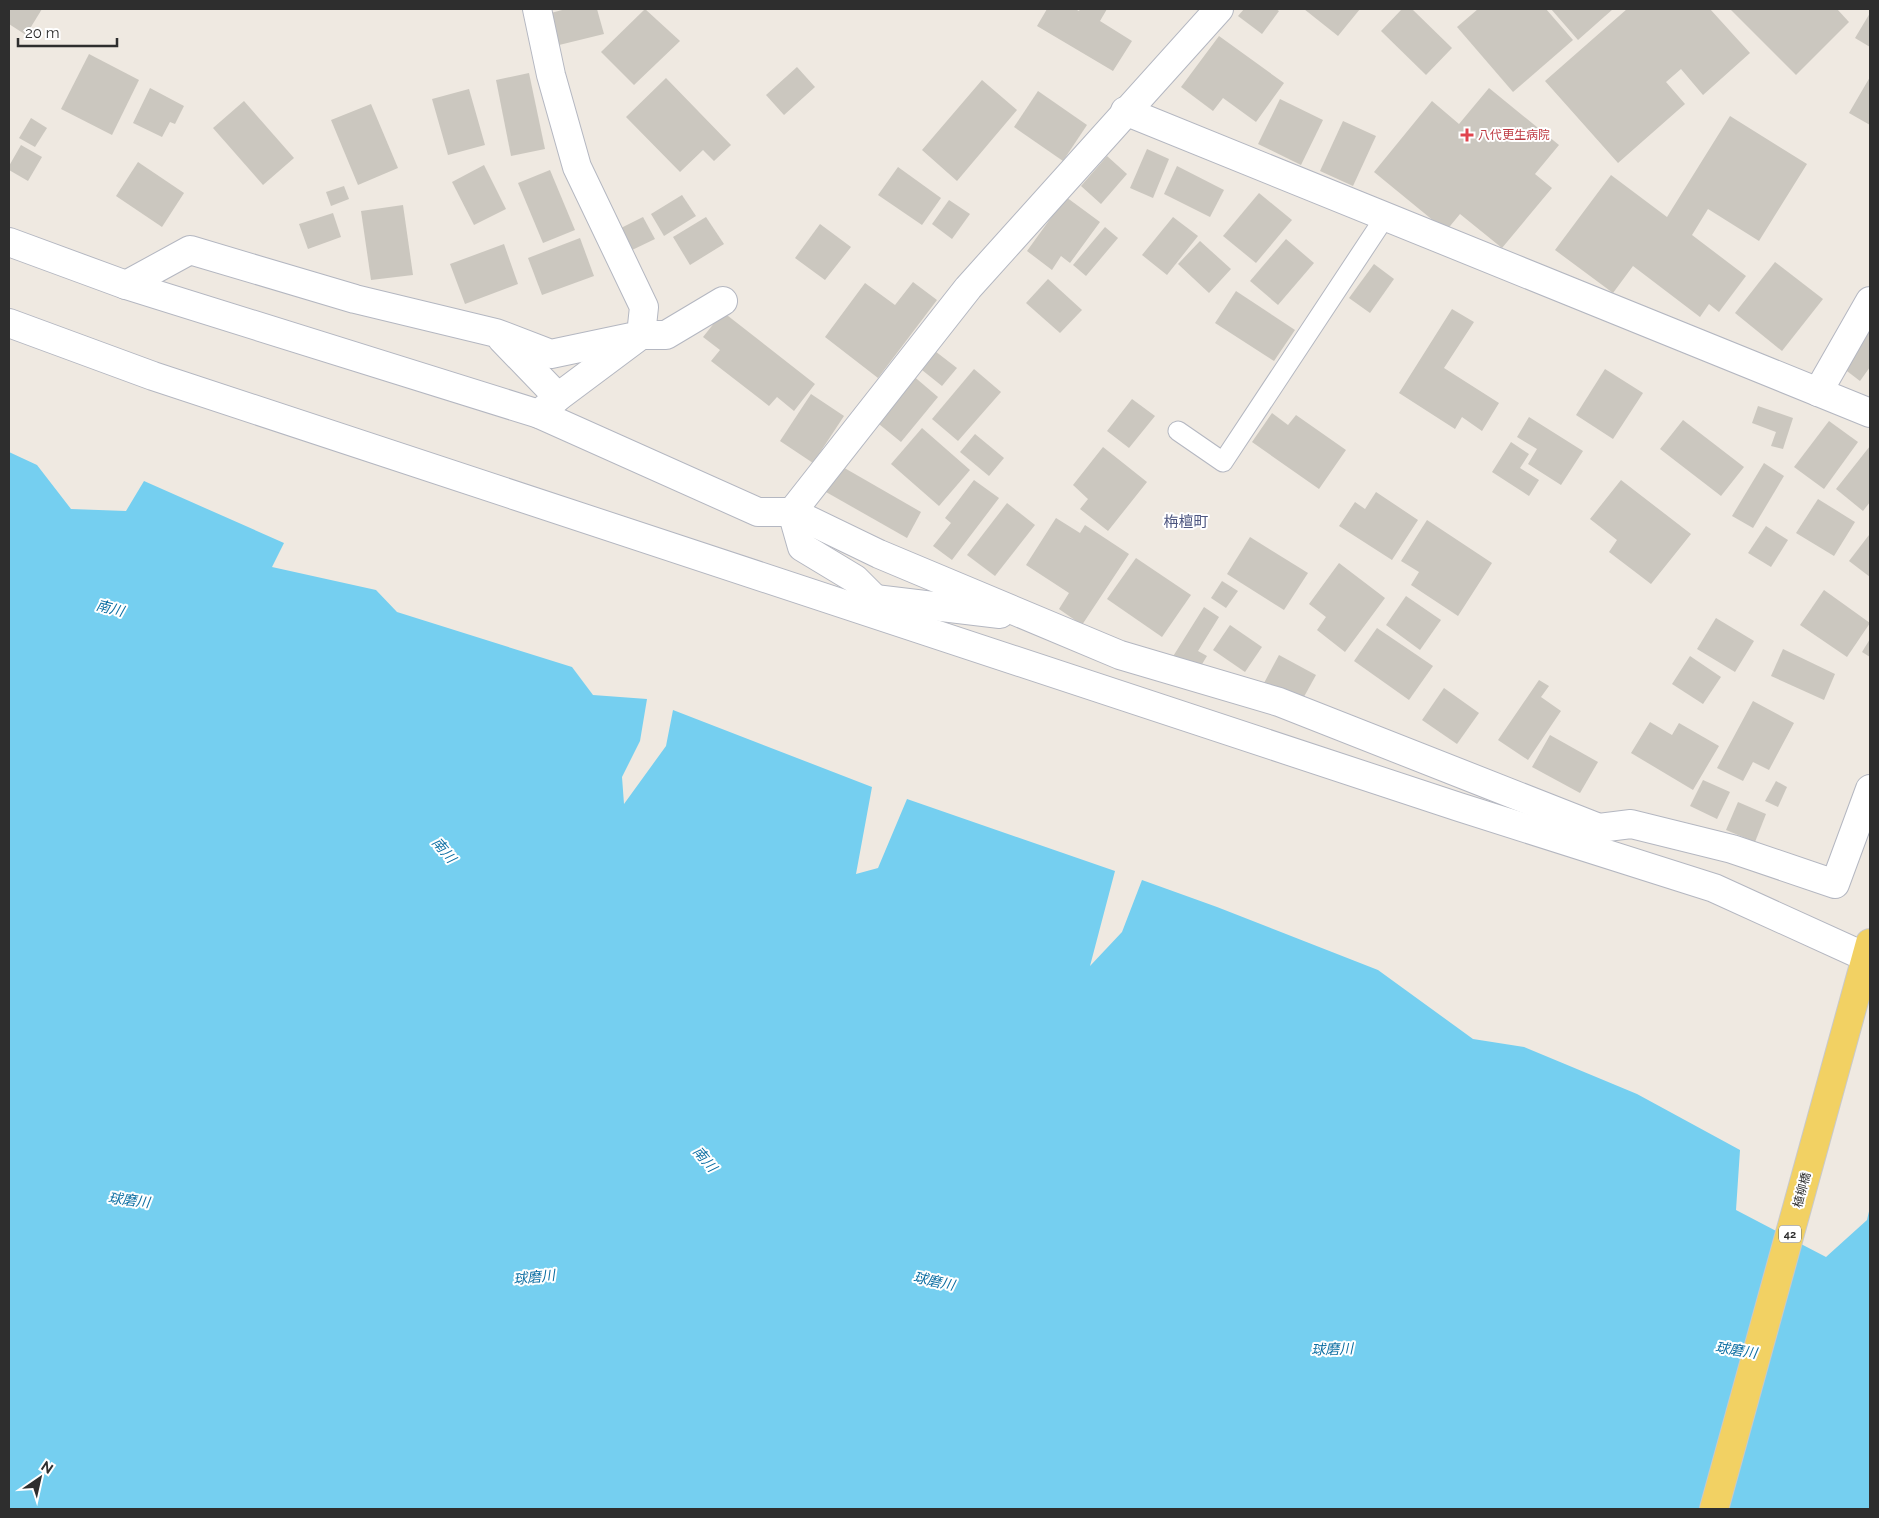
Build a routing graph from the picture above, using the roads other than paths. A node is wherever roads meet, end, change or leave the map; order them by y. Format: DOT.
graph roads {
  1 [pos="537,9"];
  2 [pos="1219,9"];
  3 [pos="1125,111"];
  4 [pos="1385,216"];
  5 [pos="9,242"];
  6 [pos="126,286"];
  7 [pos="723,301"];
  8 [pos="1870,301"];
  9 [pos="9,323"];
  10 [pos="496,333"];
  11 [pos="641,335"];
  12 [pos="1818,392"];
  13 [pos="549,406"];
  14 [pos="1870,413"];
  15 [pos="1178,431"];
  16 [pos="792,512"];
  17 [pos="875,599"];
  18 [pos="1034,618"];
  19 [pos="899,622"];
  20 [pos="1870,789"];
  21 [pos="1869,954"];
  22 [pos="1714,1509"];
  1 -- 11 [label="street"];
  2 -- 3 [label="street"];
  3 -- 4 [label="street"];
  3 -- 16 [label="street"];
  4 -- 12 [label="street"];
  4 -- 15 [label="lane"];
  5 -- 6 [label="street"];
  6 -- 10 [label="street"];
  6 -- 13 [label="street"];
  7 -- 11 [label="street"];
  8 -- 12 [label="street"];
  9 -- 19 [label="street"];
  10 -- 11 [label="street"];
  10 -- 13 [label="street"];
  11 -- 13 [label="street"];
  12 -- 14 [label="street"];
  13 -- 16 [label="street"];
  16 -- 17 [label="street"];
  16 -- 18 [label="street"];
  17 -- 18 [label="street"];
  17 -- 19 [label="street"];
  18 -- 20 [label="street"];
  19 -- 21 [label="street"];
  21 -- 22 [label="main road, 植柳橋 / 42"];
}
